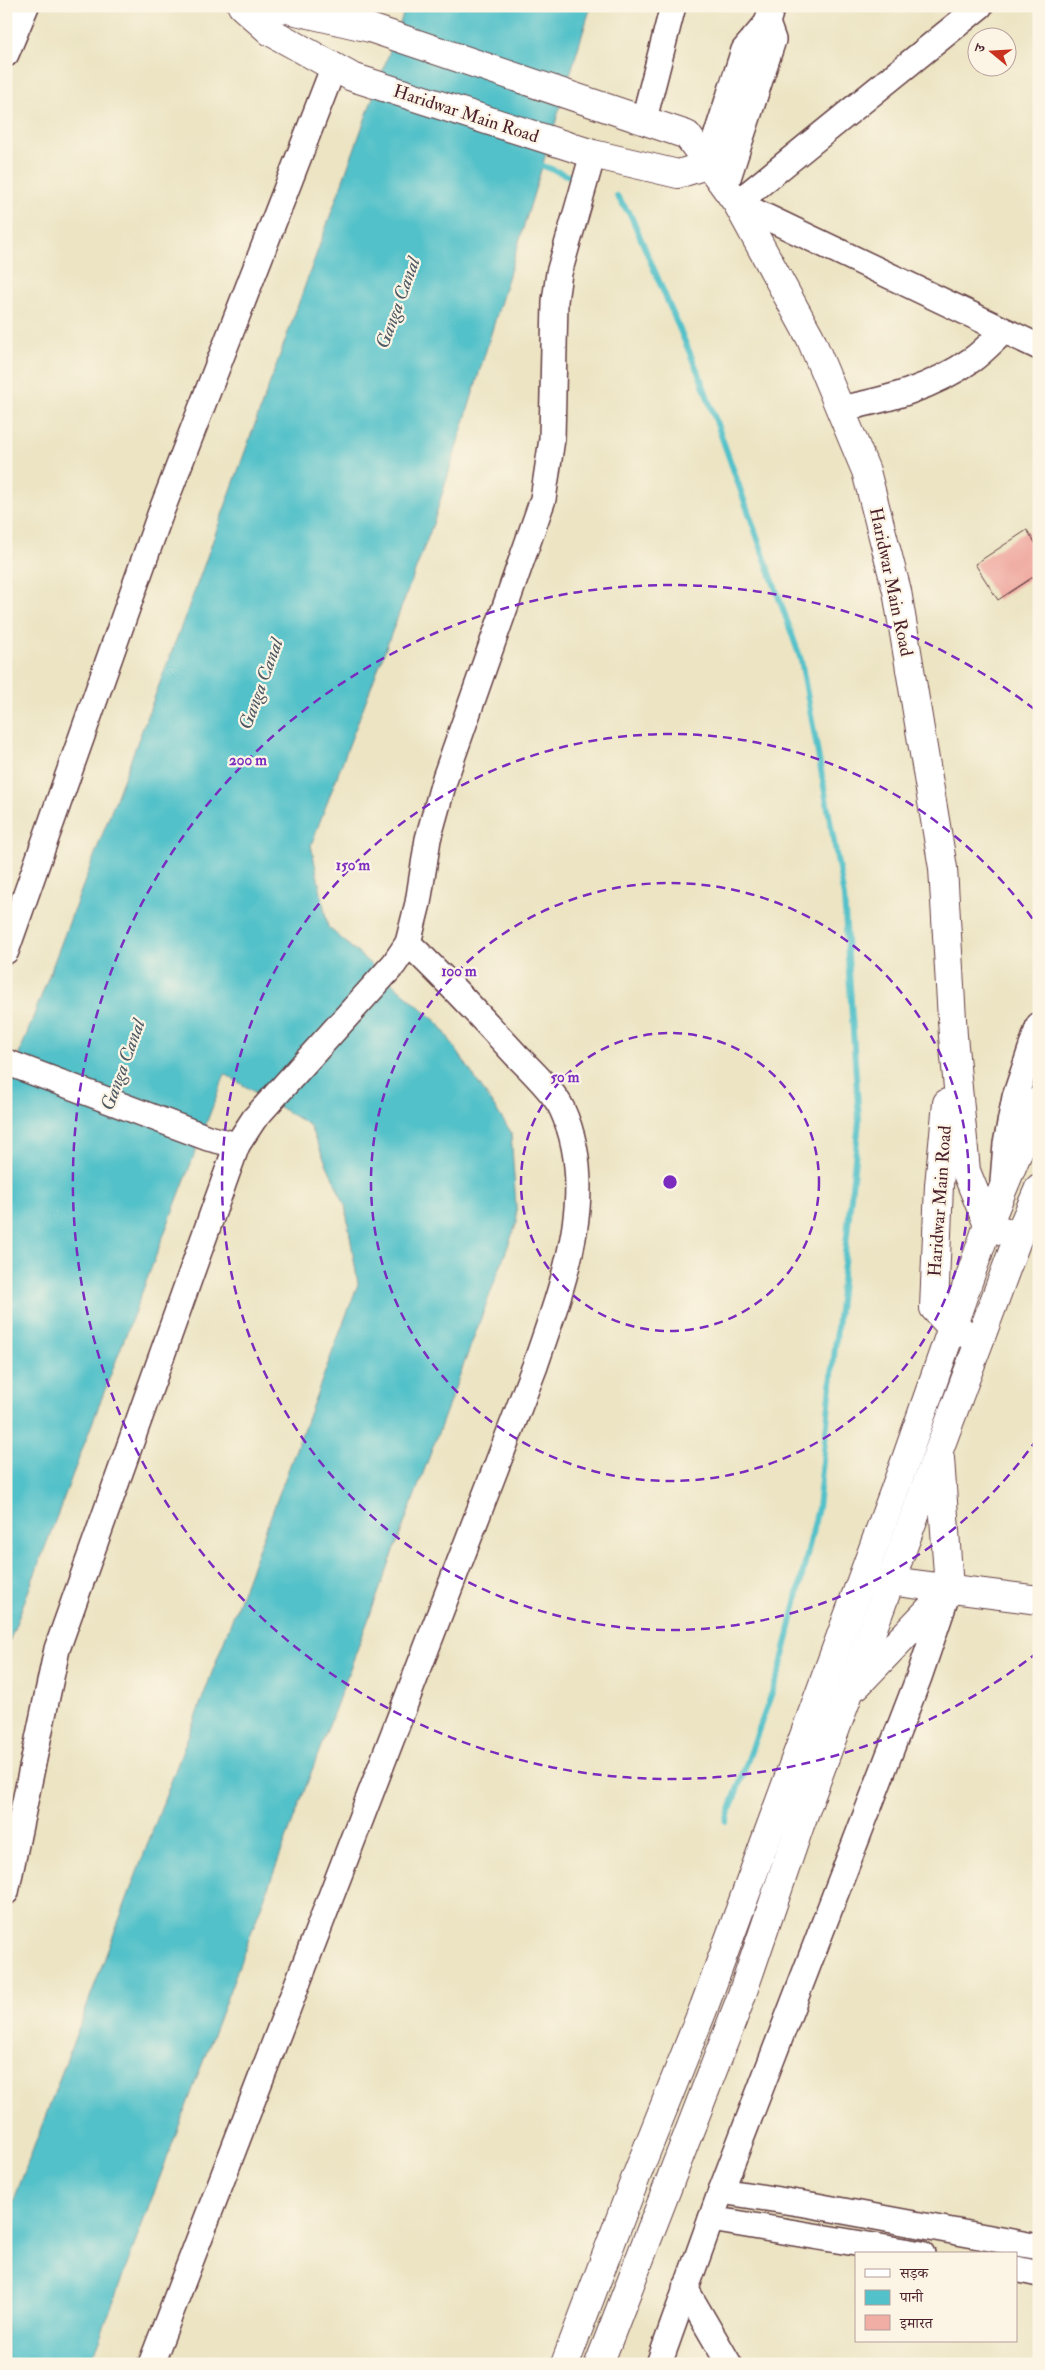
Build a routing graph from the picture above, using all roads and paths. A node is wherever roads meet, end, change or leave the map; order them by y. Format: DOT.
graph roads {
  1 [pos="26,6"];
  2 [pos="242,6"];
  3 [pos="274,6"];
  4 [pos="673,6"];
  5 [pos="980,6"];
  6 [pos="337,13"];
  7 [pos="770,15"];
  8 [pos="6,54"];
  9 [pos="343,72"];
  10 [pos="644,120"];
  11 [pos="585,152"];
  12 [pos="707,165"];
  13 [pos="731,195"];
  14 [pos="1004,331"];
  15 [pos="1039,347"];
  16 [pos="840,409"];
  17 [pos="408,943"];
  18 [pos="6,951"];
  19 [pos="1039,1024"];
  20 [pos="953,1036"];
  21 [pos="6,1062"];
  22 [pos="1039,1101"];
  23 [pos="236,1145"];
  24 [pos="1039,1188"];
  25 [pos="1002,1189"];
  26 [pos="988,1225"];
  27 [pos="1018,1237"];
  28 [pos="952,1328"];
  29 [pos="980,1339"];
  30 [pos="940,1447"];
  31 [pos="862,1578"];
  32 [pos="892,1582"];
  33 [pos="949,1589"];
  34 [pos="1039,1600"];
  35 [pos="850,1694"];
  36 [pos="6,1892"];
  37 [pos="721,2191"];
  38 [pos="711,2219"];
  39 [pos="1039,2247"];
  40 [pos="910,2252"];
  41 [pos="1018,2270"];
  42 [pos="1039,2274"];
  43 [pos="685,2288"];
  44 [pos="150,2364"];
  45 [pos="565,2364"];
  46 [pos="599,2364"];
  47 [pos="659,2364"];
  48 [pos="729,2364"];
  1 -- 8 [label="street"];
  2 -- 9 [label="main road, Haridwar Main Road"];
  3 -- 6 [label="main road, Haridwar Main Road"];
  4 -- 10 [label="street"];
  5 -- 13 [label="street"];
  6 -- 10 [label="main road, Haridwar Main Road"];
  7 -- 12 [label="street"];
  7 -- 13 [label="street"];
  9 -- 11 [label="main road, Haridwar Main Road"];
  9 -- 18 [label="street"];
  10 -- 12 [label="main road, Haridwar Main Road"];
  11 -- 12 [label="main road, Haridwar Main Road"];
  11 -- 17 [label="street"];
  12 -- 13 [label="main road, Haridwar Main Road"];
  13 -- 14 [label="street"];
  13 -- 16 [label="main road, Haridwar Main Road"];
  14 -- 15 [label="street"];
  14 -- 16 [label="street"];
  16 -- 20 [label="main road, Haridwar Main Road"];
  17 -- 23 [label="street"];
  17 -- 44 [label="street"];
  19 -- 25 [label="street"];
  20 -- 26 [label="main road, Haridwar Main Road"];
  20 -- 28 [label="main road, Haridwar Main Road"];
  21 -- 23 [label="street"];
  22 -- 25 [label="main road"];
  23 -- 36 [label="street"];
  24 -- 27 [label="main road"];
  25 -- 26 [label="main road"];
  26 -- 27 [label="main road"];
  26 -- 28 [label="main road"];
  27 -- 29 [label="main road"];
  28 -- 29 [label="main road, Haridwar Main Road"];
  28 -- 31 [label="main road"];
  29 -- 30 [label="main road"];
  30 -- 32 [label="main road"];
  30 -- 33 [label="main road"];
  31 -- 32 [label="main road"];
  31 -- 45 [label="main road"];
  32 -- 33 [label="main road"];
  32 -- 35 [label="main road"];
  33 -- 34 [label="main road"];
  33 -- 35 [label="main road"];
  33 -- 37 [label="street"];
  35 -- 46 [label="main road"];
  37 -- 38 [label="street"];
  37 -- 39 [label="street"];
  38 -- 40 [label="street"];
  38 -- 43 [label="street"];
  41 -- 42 [label="street"];
  43 -- 47 [label="street"];
  43 -- 48 [label="street"];
}
